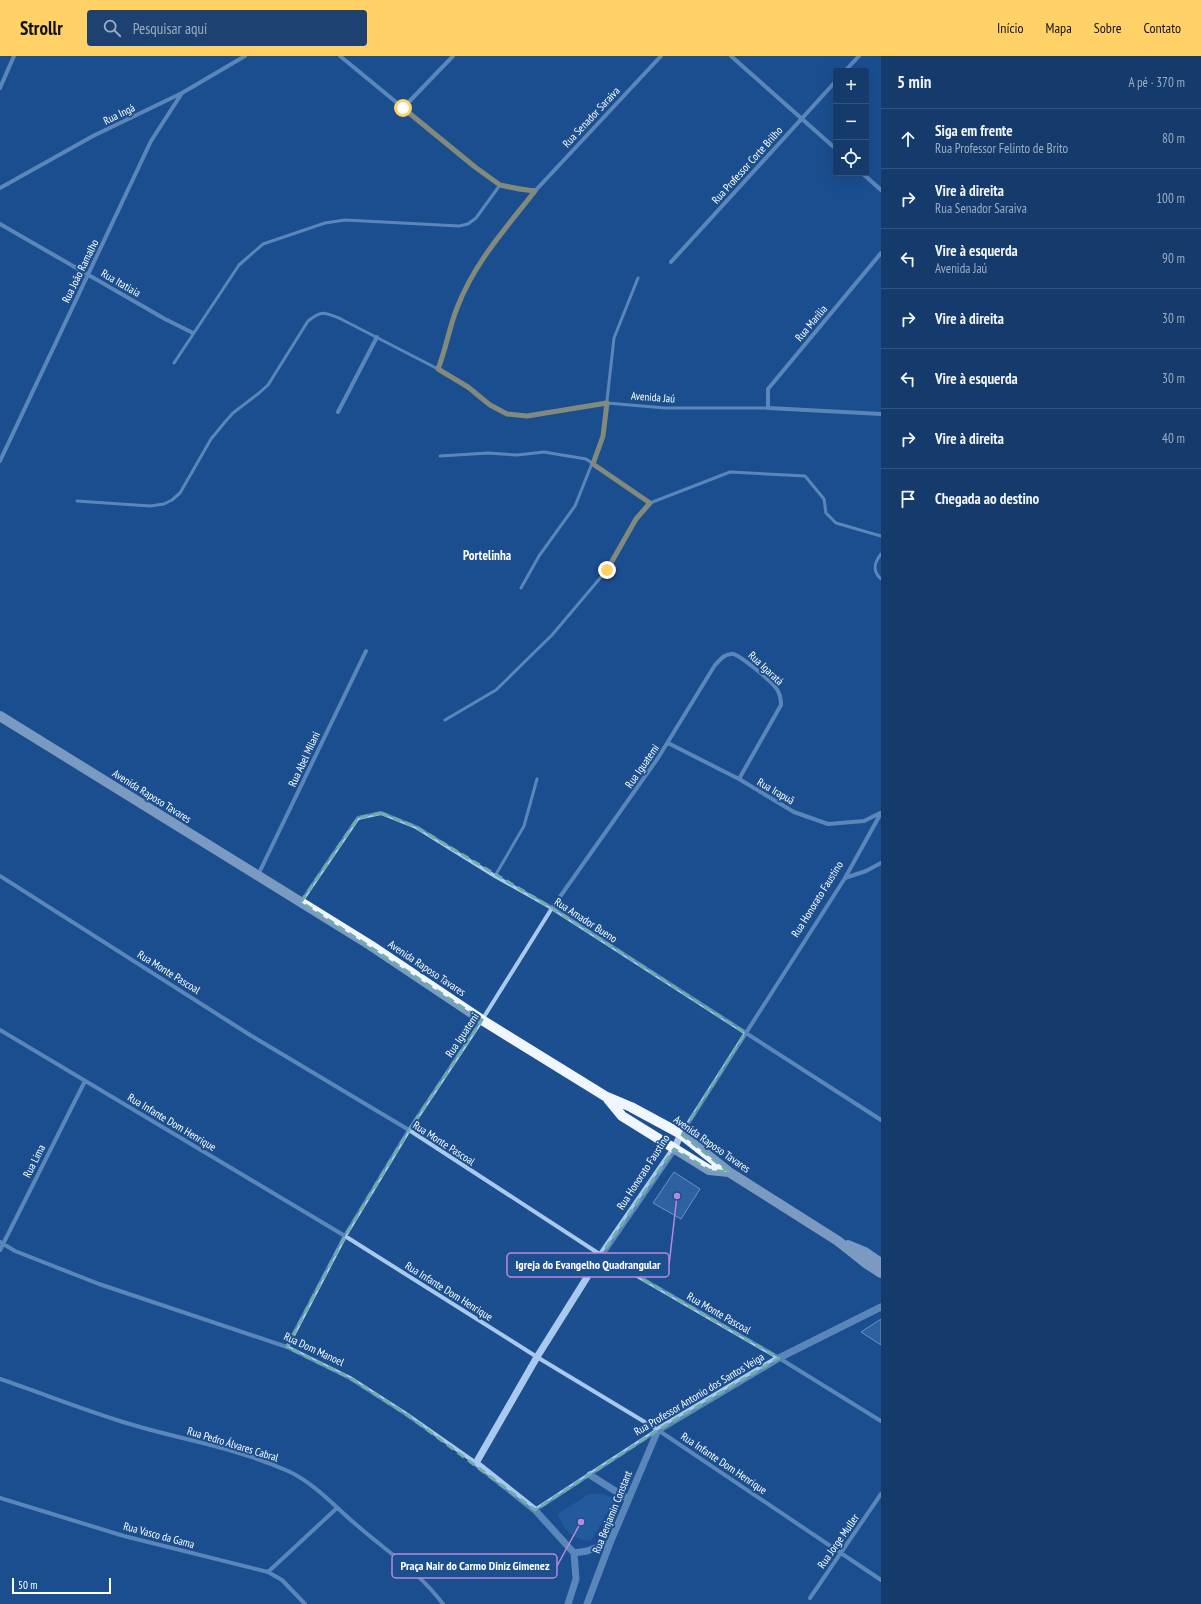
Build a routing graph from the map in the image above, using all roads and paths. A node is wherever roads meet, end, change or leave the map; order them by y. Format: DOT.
graph roads {
  1 [pos="14,56"];
  2 [pos="245,56"];
  3 [pos="340,56"];
  4 [pos="453,56"];
  5 [pos="661,56"];
  6 [pos="731,56"];
  7 [pos="859,56"];
  8 [pos="848,68"];
  9 [pos="2,81"];
  10 [pos="833,84"];
  11 [pos="0,88"];
  12 [pos="182,93"];
  13 [pos="403,108"];
  14 [pos="802,118"];
  15 [pos="833,146"];
  16 [pos="865,176"];
  17 [pos="500,185"];
  18 [pos="0,188"];
  19 [pos="881,190"];
  20 [pos="535,191"];
  21 [pos="0,224"];
  22 [pos="881,253"];
  23 [pos="671,262"];
  24 [pos="88,275"];
  25 [pos="638,278"];
  26 [pos="192,333"];
  27 [pos="377,337"];
  28 [pos="174,363"];
  29 [pos="438,369"];
  30 [pos="607,403"];
  31 [pos="768,408"];
  32 [pos="338,412"];
  33 [pos="881,414"];
  34 [pos="440,456"];
  35 [pos="0,461"];
  36 [pos="593,464"];
  37 [pos="77,500"];
  38 [pos="650,503"];
  39 [pos="881,536"];
  40 [pos="881,554"];
  41 [pos="881,579"];
  42 [pos="522,588"];
  43 [pos="366,650"];
  44 [pos="0,716"];
  45 [pos="445,720"];
  46 [pos="668,743"];
  47 [pos="537,779"];
  48 [pos="739,779"];
  49 [pos="881,813"];
  50 [pos="881,863"];
  51 [pos="0,876"];
  52 [pos="258,876"];
  53 [pos="495,876"];
  54 [pos="845,878"];
  55 [pos="301,902"];
  56 [pos="552,908"];
  57 [pos="482,1020"];
  58 [pos="0,1030"];
  59 [pos="745,1033"];
  60 [pos="85,1081"];
  61 [pos="605,1096"];
  62 [pos="881,1120"];
  63 [pos="409,1130"];
  64 [pos="681,1134"];
  65 [pos="674,1148"];
  66 [pos="730,1172"];
  67 [pos="345,1236"];
  68 [pos="838,1241"];
  69 [pos="2,1242"];
  70 [pos="0,1250"];
  71 [pos="600,1255"];
  72 [pos="881,1263"];
  73 [pos="881,1272"];
  74 [pos="881,1307"];
  75 [pos="287,1347"];
  76 [pos="537,1357"];
  77 [pos="779,1358"];
  78 [pos="0,1379"];
  79 [pos="881,1421"];
  80 [pos="658,1430"];
  81 [pos="476,1463"];
  82 [pos="590,1475"];
  83 [pos="881,1494"];
  84 [pos="0,1498"];
  85 [pos="628,1499"];
  86 [pos="337,1508"];
  87 [pos="535,1510"];
  88 [pos="610,1543"];
  89 [pos="841,1552"];
  90 [pos="574,1553"];
  91 [pos="268,1572"];
  92 [pos="881,1580"];
  93 [pos="810,1598"];
  94 [pos="305,1604"];
  95 [pos="443,1604"];
  96 [pos="568,1604"];
  97 [pos="587,1604"];
  1 -- 9 [label="street"];
  2 -- 12 [label="street, Rua Ingá"];
  3 -- 13 [label="street"];
  4 -- 13 [label="street"];
  5 -- 20 [label="street, Rua Senador Saraiva"];
  6 -- 14 [label="street"];
  7 -- 8 [label="street"];
  9 -- 11 [label="street"];
  10 -- 14 [label="street, Rua Professor Corte Brilho"];
  12 -- 18 [label="street, Rua Ingá"];
  12 -- 24 [label="street, Rua João Ramalho"];
  13 -- 17 [label="street"];
  14 -- 15 [label="street"];
  14 -- 23 [label="street, Rua Professor Corte Brilho"];
  16 -- 19 [label="street"];
  17 -- 20 [label="street"];
  17 -- 26 [label="lane"];
  20 -- 29 [label="lane, Rua Senador Saraiva"];
  21 -- 24 [label="street, Rua Itatiaia"];
  22 -- 31 [label="street, Rua Marília"];
  24 -- 26 [label="street, Rua Itatiaia"];
  24 -- 35 [label="street, Rua João Ramalho"];
  25 -- 30 [label="lane"];
  26 -- 28 [label="lane"];
  27 -- 29 [label="lane, Avenida Jaú"];
  27 -- 32 [label="street"];
  27 -- 37 [label="lane, Avenida Jaú"];
  29 -- 30 [label="lane, Avenida Jaú"];
  30 -- 31 [label="lane, Avenida Jaú"];
  30 -- 36 [label="lane"];
  31 -- 33 [label="street, Avenida Jaú"];
  34 -- 36 [label="lane"];
  36 -- 38 [label="lane"];
  36 -- 42 [label="lane"];
  38 -- 39 [label="lane"];
  38 -- 45 [label="lane"];
  40 -- 41 [label="lane"];
  43 -- 52 [label="street, Rua Abel Milani"];
  44 -- 52 [label="main road, Avenida Raposo Tavares"];
  46 -- 48 [label="street, Rua Irapuã"];
  46 -- 48 [label="street, Rua Igaratá"];
  46 -- 56 [label="street, Rua Iguatemi"];
  47 -- 53 [label="lane"];
  48 -- 49 [label="street, Rua Irapuã"];
  49 -- 54 [label="street, Rua Honorato Faustino"];
  50 -- 54 [label="street"];
  51 -- 63 [label="street, Rua Monte Pascoal"];
  52 -- 55 [label="main road, Avenida Raposo Tavares"];
  53 -- 55 [label="street, Rua Amador Bueno"];
  53 -- 56 [label="street, Rua Amador Bueno"];
  54 -- 59 [label="street, Rua Honorato Faustino"];
  55 -- 57 [label="main road, Avenida Raposo Tavares"];
  56 -- 57 [label="street, Rua Iguatemi"];
  56 -- 59 [label="street, Rua Amador Bueno"];
  57 -- 61 [label="main road, Avenida Raposo Tavares"];
  57 -- 63 [label="street, Rua Iguatemi"];
  58 -- 60 [label="street, Rua Infante Dom Henrique"];
  59 -- 62 [label="street, Rua Amador Bueno"];
  59 -- 64 [label="street, Rua Honorato Faustino"];
  60 -- 67 [label="street, Rua Infante Dom Henrique"];
  60 -- 69 [label="street, Rua Lima"];
  61 -- 64 [label="main road, Avenida Raposo Tavares"];
  61 -- 65 [label="main road"];
  63 -- 67 [label="street, Rua Iguatemi"];
  63 -- 71 [label="street, Rua Monte Pascoal"];
  64 -- 65 [label="street, Rua Honorato Faustino"];
  64 -- 66 [label="main road, Avenida Raposo Tavares"];
  65 -- 66 [label="main road"];
  65 -- 71 [label="street, Rua Honorato Faustino"];
  66 -- 68 [label="main road, Avenida Raposo Tavares"];
  67 -- 75 [label="street, Rua Iguatemi"];
  67 -- 76 [label="street, Rua Infante Dom Henrique"];
  68 -- 72 [label="main road, Avenida Raposo Tavares"];
  68 -- 73 [label="main road, Avenida Raposo Tavares"];
  69 -- 70 [label="street, Rua Lima"];
  69 -- 75 [label="street, Rua Dom Manoel"];
  71 -- 76 [label="street, Rua Honorato Faustino"];
  71 -- 77 [label="street, Rua Monte Pascoal"];
  74 -- 77 [label="street, Rua Professor Antonio dos Santos Veiga"];
  75 -- 81 [label="street, Rua Dom Manoel"];
  76 -- 80 [label="street, Rua Infante Dom Henrique"];
  76 -- 81 [label="street, Rua Honorato Faustino"];
  77 -- 79 [label="street, Rua Monte Pascoal"];
  77 -- 80 [label="street, Rua Professor Antonio dos Santos Veiga"];
  78 -- 86 [label="street, Rua Pedro Álvares Cabral"];
  80 -- 82 [label="street, Rua Professor Antonio dos Santos Veiga"];
  80 -- 85 [label="street, Rua Benjamin Constant"];
  80 -- 89 [label="street, Rua Infante Dom Henrique"];
  81 -- 87 [label="street, Rua Dom Manoel"];
  82 -- 85 [label="street"];
  82 -- 87 [label="street, Rua Professor Antonio dos Santos Veiga"];
  83 -- 89 [label="street, Rua Jorge Muller"];
  84 -- 91 [label="street, Rua Vasco da Gama"];
  85 -- 88 [label="street, Rua Benjamin Constant"];
  86 -- 91 [label="street"];
  86 -- 95 [label="street, Rua Pedro Álvares Cabral"];
  87 -- 90 [label="street, Rua Dom Manoel"];
  88 -- 90 [label="street"];
  88 -- 97 [label="street, Rua Benjamin Constant"];
  89 -- 92 [label="street, Rua Infante Dom Henrique"];
  89 -- 93 [label="street, Rua Jorge Muller"];
  90 -- 96 [label="street, Rua Benjamin Constant"];
  91 -- 94 [label="street, Rua Vasco da Gama"];
}
